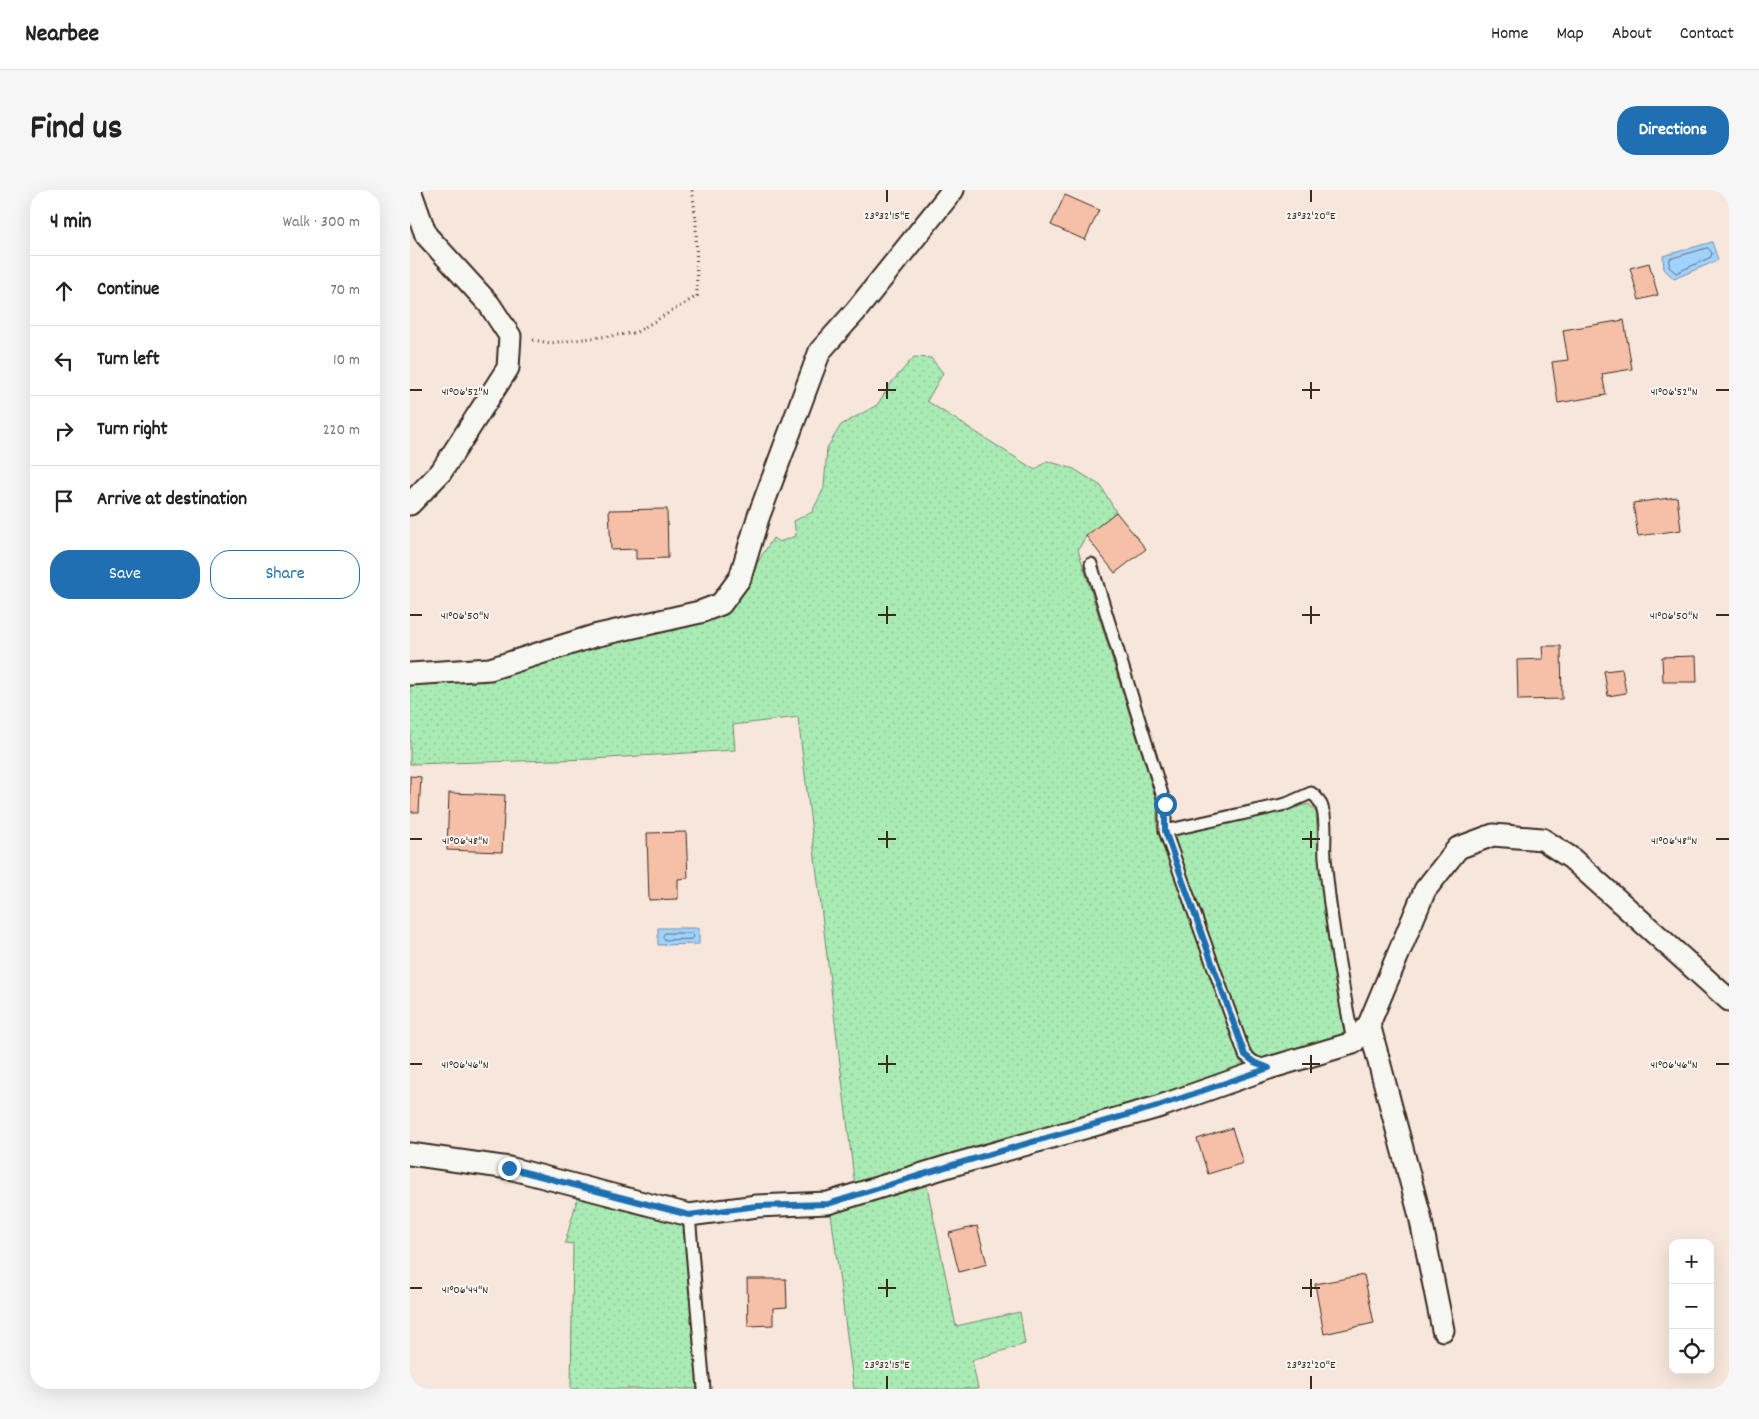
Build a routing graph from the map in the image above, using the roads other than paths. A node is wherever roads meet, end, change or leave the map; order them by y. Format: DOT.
graph roads {
  1 [pos="410,190"];
  2 [pos="953,190"];
  3 [pos="410,504"];
  4 [pos="1091,564"];
  5 [pos="410,674"];
  6 [pos="1165,831"];
  7 [pos="1729,1000"];
  8 [pos="1369,1024"];
  9 [pos="1353,1043"];
  10 [pos="1269,1068"];
  11 [pos="410,1154"];
  12 [pos="689,1215"];
  13 [pos="1443,1330"];
  14 [pos="704,1389"];
  1 -- 3 [label="street"];
  2 -- 5 [label="street"];
  4 -- 6 [label="lane"];
  6 -- 9 [label="lane"];
  6 -- 10 [label="lane"];
  7 -- 8 [label="street"];
  8 -- 9 [label="street"];
  8 -- 13 [label="street"];
  9 -- 10 [label="street"];
  10 -- 12 [label="street"];
  11 -- 12 [label="street"];
  12 -- 14 [label="lane"];
}
